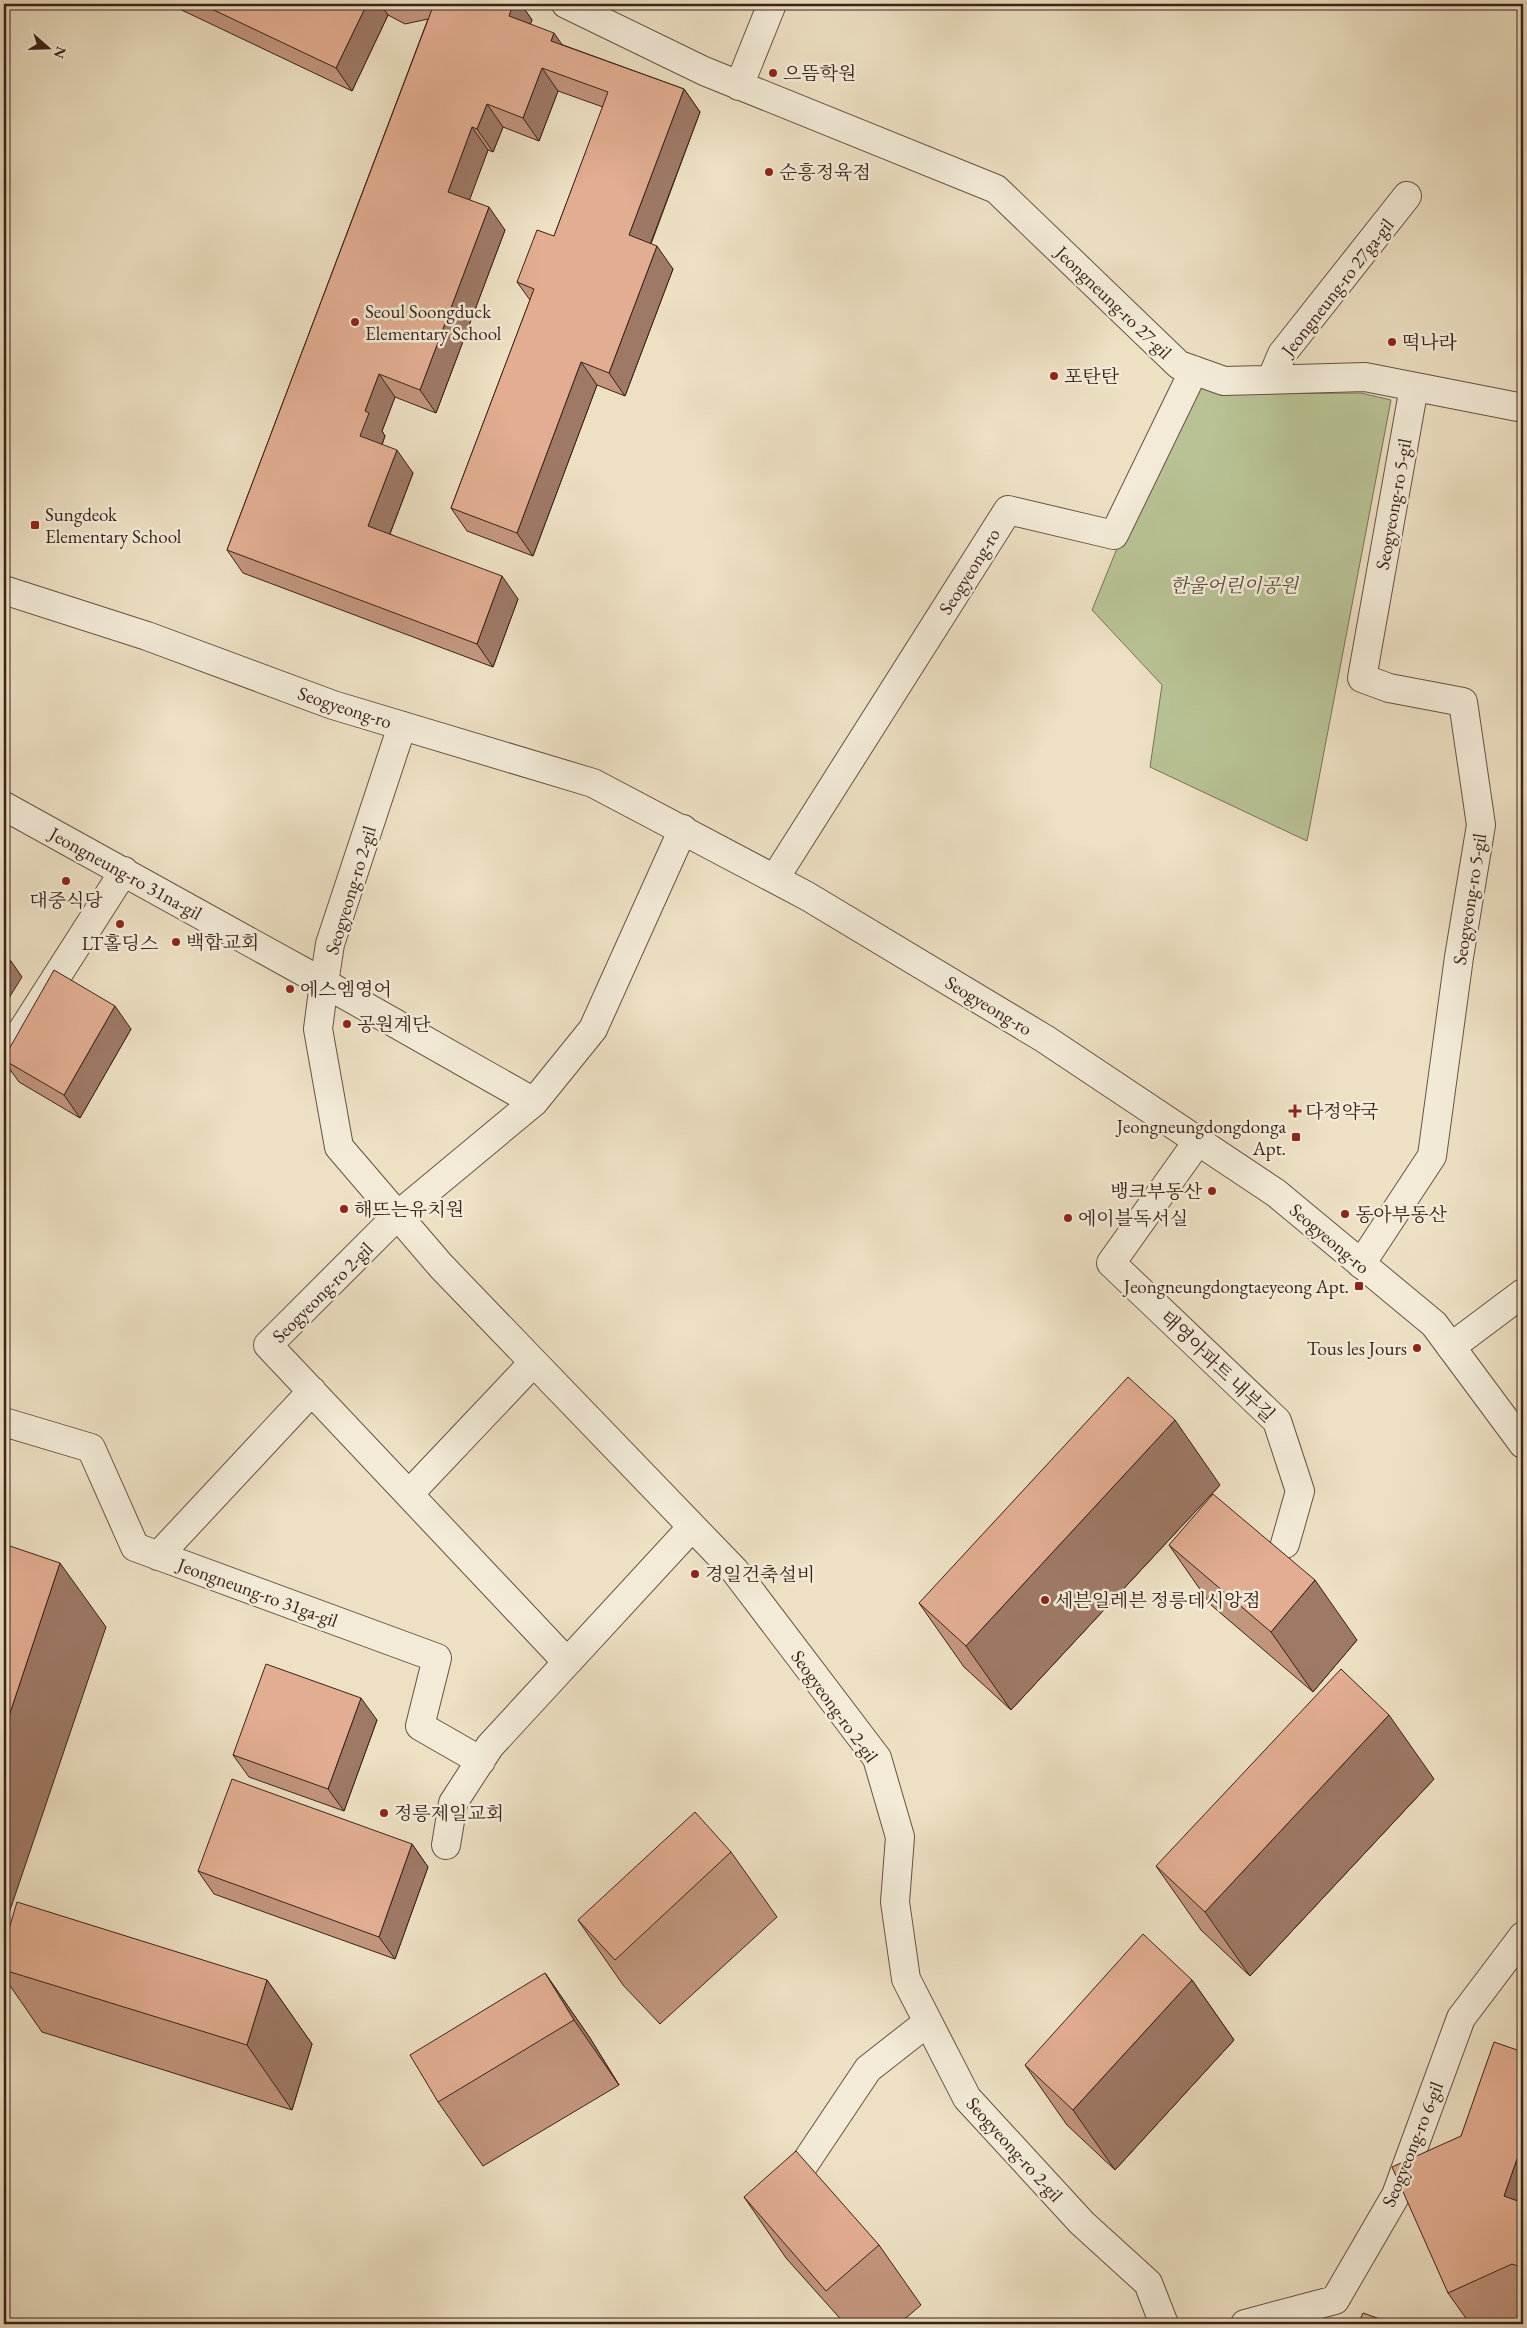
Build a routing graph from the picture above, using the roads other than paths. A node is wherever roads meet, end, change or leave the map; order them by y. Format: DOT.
graph roads {
  1 [pos="772,4"];
  2 [pos="571,5"];
  3 [pos="739,86"];
  4 [pos="1407,196"];
  5 [pos="1194,370"];
  6 [pos="1271,380"];
  7 [pos="1414,387"];
  8 [pos="1523,408"];
  9 [pos="4,590"];
  10 [pos="402,726"];
  11 [pos="4,806"];
  12 [pos="683,829"];
  13 [pos="124,871"];
  14 [pos="775,878"];
  15 [pos="324,983"];
  16 [pos="4,1059"];
  17 [pos="534,1102"];
  18 [pos="1198,1141"];
  19 [pos="398,1215"];
  20 [pos="1361,1264"];
  21 [pos="1523,1293"];
  22 [pos="1451,1347"];
  23 [pos="533,1362"];
  24 [pos="312,1391"];
  25 [pos="4,1422"];
  26 [pos="1523,1444"];
  27 [pos="409,1494"];
  28 [pos="692,1527"];
  29 [pos="1285,1544"];
  30 [pos="158,1556"];
  31 [pos="567,1662"];
  32 [pos="481,1761"];
  33 [pos="446,1845"];
  34 [pos="1523,1936"];
  35 [pos="928,2022"];
  36 [pos="787,2190"];
  37 [pos="1164,2324"];
  38 [pos="1246,2324"];
  1 -- 3 [label="street"];
  2 -- 3 [label="street, Jeongneung-ro 27-gil"];
  3 -- 5 [label="street, Jeongneung-ro 27-gil"];
  4 -- 6 [label="street, Jeongneung-ro 27ga-gil"];
  5 -- 6 [label="street, Jeongneung-ro 27-gil"];
  5 -- 14 [label="street, Seogyeong-ro"];
  6 -- 7 [label="street, Jeongneung-ro 27-gil"];
  7 -- 8 [label="street, Jeongneung-ro 27-gil"];
  7 -- 20 [label="street, Seogyeong-ro 5-gil"];
  9 -- 10 [label="street, Seogyeong-ro"];
  10 -- 12 [label="street, Seogyeong-ro"];
  10 -- 15 [label="street, Seogyeong-ro 2-gil"];
  11 -- 13 [label="street, Jeongneung-ro 31na-gil"];
  12 -- 14 [label="street, Seogyeong-ro"];
  12 -- 17 [label="street"];
  13 -- 15 [label="street, Jeongneung-ro 31na-gil"];
  13 -- 16 [label="street"];
  14 -- 18 [label="street, Seogyeong-ro"];
  15 -- 17 [label="street, Jeongneung-ro 31na-gil"];
  15 -- 19 [label="street, Seogyeong-ro 2-gil"];
  17 -- 19 [label="street"];
  18 -- 20 [label="street, Seogyeong-ro"];
  18 -- 29 [label="street, 태영아파트 내부길"];
  19 -- 23 [label="street, Seogyeong-ro 2-gil"];
  19 -- 24 [label="street, Seogyeong-ro 2-gil"];
  20 -- 22 [label="street, Seogyeong-ro"];
  21 -- 22 [label="street"];
  22 -- 26 [label="street, Seogyeong-ro"];
  23 -- 27 [label="street"];
  23 -- 28 [label="street, Seogyeong-ro 2-gil"];
  24 -- 27 [label="street, Seogyeong-ro 2-gil"];
  24 -- 30 [label="street"];
  25 -- 30 [label="street, Jeongneung-ro 31ga-gil"];
  27 -- 31 [label="street, Seogyeong-ro 2-gil"];
  28 -- 31 [label="street"];
  28 -- 35 [label="street, Seogyeong-ro 2-gil"];
  30 -- 32 [label="street, Jeongneung-ro 31ga-gil"];
  31 -- 32 [label="street"];
  32 -- 33 [label="street"];
  34 -- 38 [label="street, Seogyeong-ro 6-gil"];
  35 -- 36 [label="street"];
  35 -- 37 [label="street, Seogyeong-ro 2-gil"];
}
